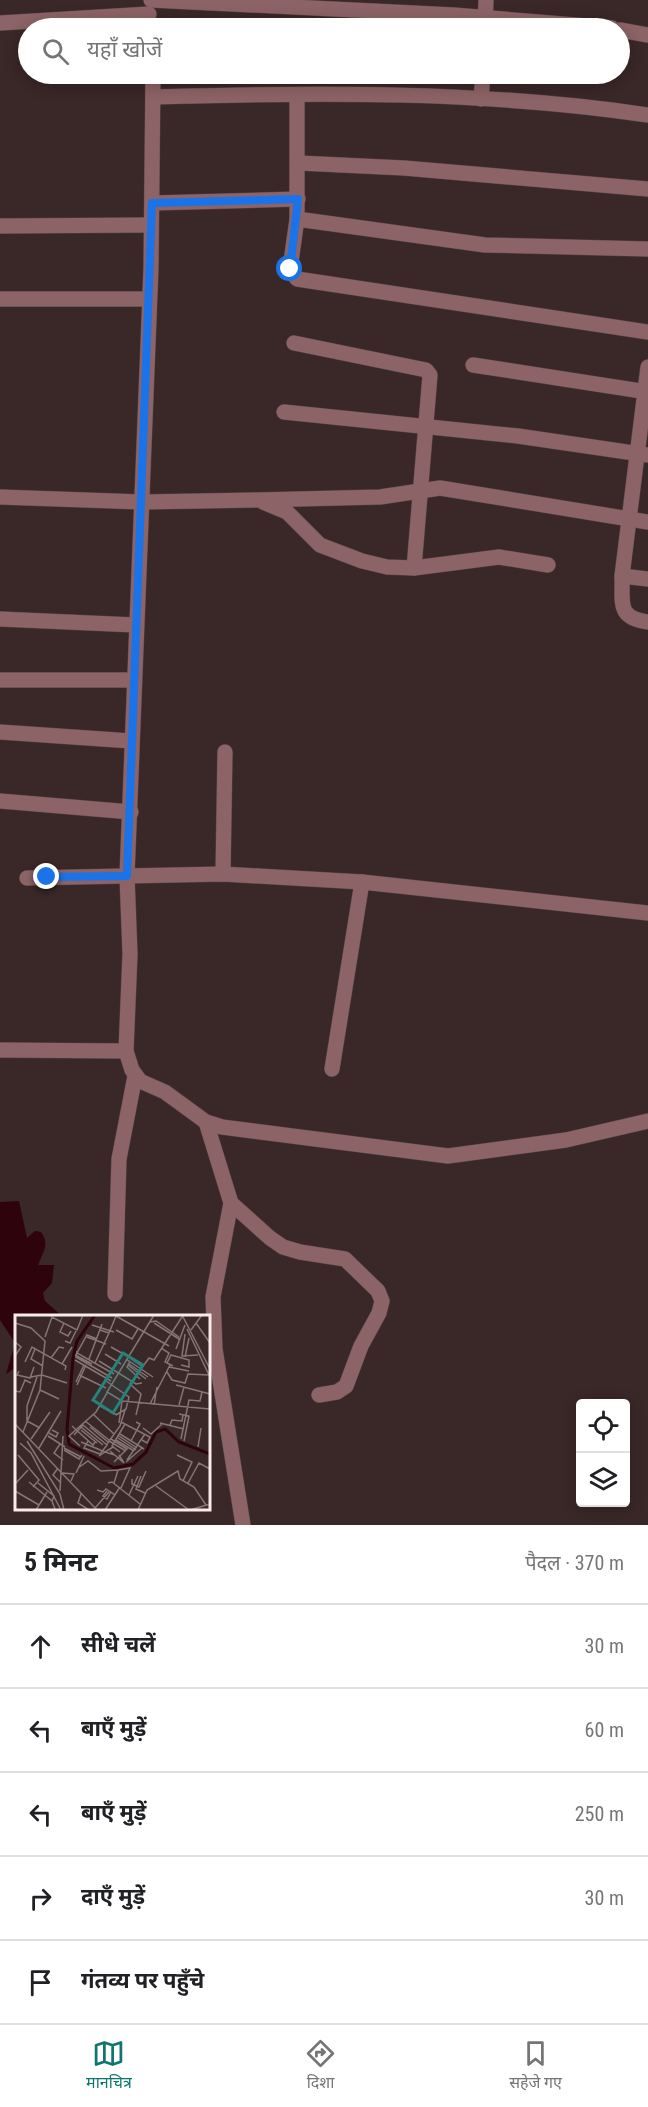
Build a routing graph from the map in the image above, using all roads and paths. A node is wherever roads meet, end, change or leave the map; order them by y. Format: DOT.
graph roads {
  1 [pos="486,0"];
  2 [pos="453,8"];
  3 [pos="150,11"];
  4 [pos="62,18"];
  5 [pos="475,18"];
  6 [pos="486,18"];
  7 [pos="18,22"];
  8 [pos="0,23"];
  9 [pos="630,32"];
  10 [pos="648,35"];
  11 [pos="153,84"];
  12 [pos="482,84"];
  13 [pos="297,96"];
  14 [pos="154,97"];
  15 [pos="481,99"];
  16 [pos="648,115"];
  17 [pos="299,163"];
  18 [pos="648,189"];
  19 [pos="298,199"];
  20 [pos="152,203"];
  21 [pos="297,219"];
  22 [pos="151,225"];
  23 [pos="0,226"];
  24 [pos="648,249"];
  25 [pos="149,298"];
  26 [pos="0,299"];
  27 [pos="648,332"];
  28 [pos="294,343"];
  29 [pos="473,365"];
  30 [pos="648,367"];
  31 [pos="647,392"];
  32 [pos="284,412"];
  33 [pos="426,428"];
  34 [pos="643,455"];
  35 [pos="421,492"];
  36 [pos="0,497"];
  37 [pos="257,500"];
  38 [pos="142,502"];
  39 [pos="628,520"];
  40 [pos="648,522"];
  41 [pos="549,565"];
  42 [pos="414,568"];
  43 [pos="622,576"];
  44 [pos="648,579"];
  45 [pos="0,619"];
  46 [pos="648,622"];
  47 [pos="135,625"];
  48 [pos="0,680"];
  49 [pos="134,680"];
  50 [pos="0,732"];
  51 [pos="131,741"];
  52 [pos="225,752"];
  53 [pos="0,801"];
  54 [pos="131,812"];
  55 [pos="223,874"];
  56 [pos="127,876"];
  57 [pos="27,878"];
  58 [pos="362,882"];
  59 [pos="648,914"];
  60 [pos="0,1050"];
  61 [pos="126,1051"];
  62 [pos="332,1069"];
  63 [pos="135,1076"];
  64 [pos="648,1120"];
  65 [pos="206,1122"];
  66 [pos="231,1203"];
  67 [pos="115,1294"];
  68 [pos="319,1395"];
  69 [pos="243,1525"];
  1 -- 6 [label="street"];
  2 -- 3 [label="street"];
  2 -- 5 [label="street"];
  3 -- 4 [label="street"];
  7 -- 8 [label="street"];
  9 -- 10 [label="street"];
  11 -- 14 [label="street"];
  12 -- 15 [label="street"];
  13 -- 14 [label="street"];
  13 -- 15 [label="street"];
  13 -- 17 [label="street"];
  14 -- 20 [label="street"];
  15 -- 16 [label="street"];
  17 -- 18 [label="street"];
  17 -- 19 [label="street"];
  19 -- 20 [label="street"];
  19 -- 21 [label="street"];
  20 -- 22 [label="street"];
  21 -- 24 [label="street"];
  21 -- 27 [label="street"];
  22 -- 23 [label="street"];
  22 -- 25 [label="street"];
  25 -- 26 [label="street"];
  25 -- 38 [label="street"];
  28 -- 33 [label="street"];
  29 -- 31 [label="street"];
  30 -- 31 [label="street"];
  31 -- 34 [label="street"];
  32 -- 33 [label="street"];
  33 -- 34 [label="street"];
  33 -- 35 [label="street"];
  34 -- 39 [label="street"];
  35 -- 37 [label="street"];
  35 -- 39 [label="street"];
  35 -- 42 [label="street"];
  36 -- 38 [label="street"];
  37 -- 38 [label="street"];
  37 -- 42 [label="street"];
  38 -- 47 [label="street"];
  39 -- 40 [label="street"];
  39 -- 43 [label="street"];
  41 -- 42 [label="street"];
  43 -- 44 [label="street"];
  43 -- 46 [label="street"];
  45 -- 47 [label="street"];
  47 -- 49 [label="street"];
  48 -- 49 [label="street"];
  49 -- 51 [label="street"];
  50 -- 51 [label="street"];
  51 -- 54 [label="street"];
  52 -- 55 [label="street"];
  53 -- 54 [label="street"];
  54 -- 56 [label="street"];
  55 -- 56 [label="street"];
  55 -- 58 [label="street"];
  56 -- 57 [label="street"];
  56 -- 61 [label="street"];
  58 -- 59 [label="street"];
  58 -- 62 [label="street"];
  60 -- 61 [label="street"];
  61 -- 63 [label="street"];
  63 -- 65 [label="street"];
  63 -- 67 [label="street"];
  64 -- 65 [label="street"];
  65 -- 66 [label="street"];
  66 -- 68 [label="street"];
  66 -- 69 [label="street"];
}
